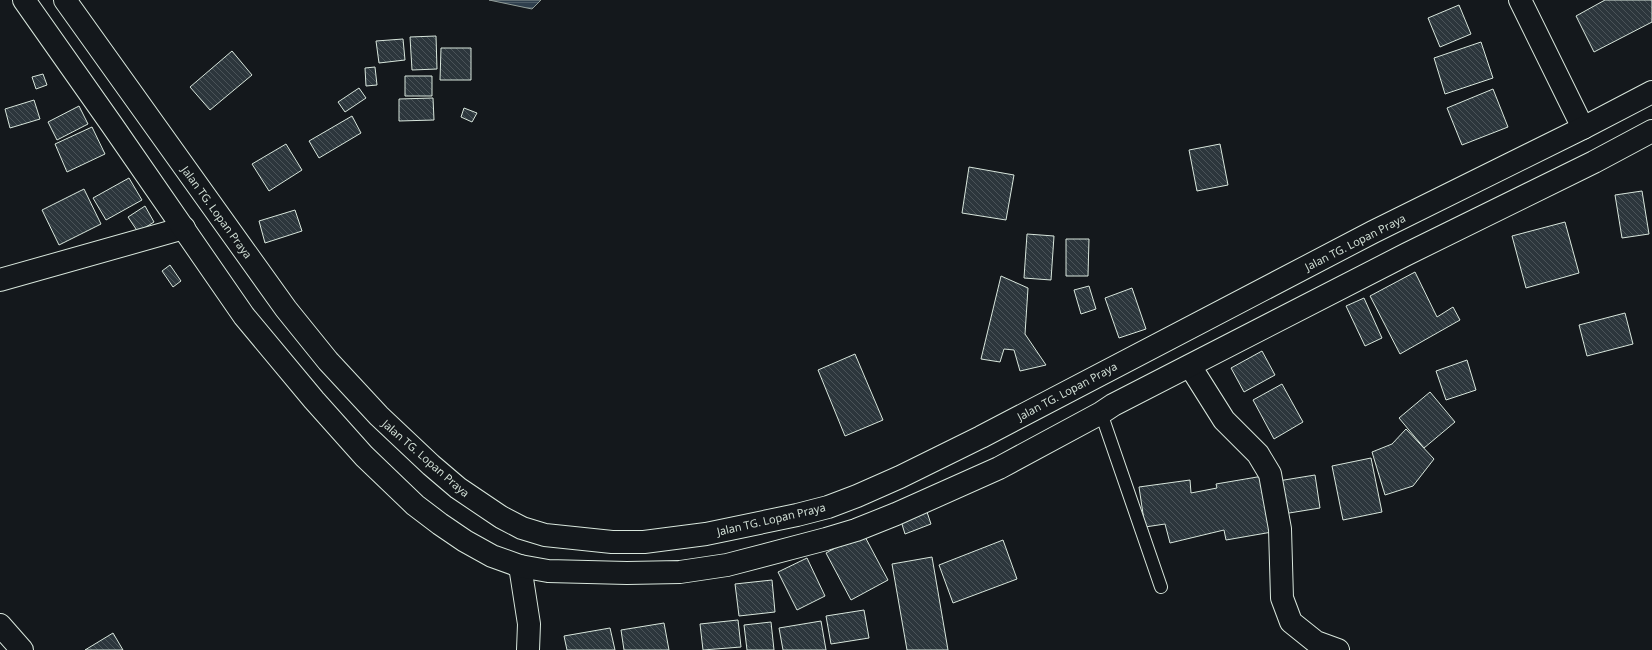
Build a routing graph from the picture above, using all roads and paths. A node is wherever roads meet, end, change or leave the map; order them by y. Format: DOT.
graph roads {
  1 [pos="24,0"];
  2 [pos="65,0"];
  3 [pos="1520,0"];
  4 [pos="1652,92"];
  5 [pos="1583,128"];
  6 [pos="1652,131"];
  7 [pos="1416,211"];
  8 [pos="184,228"];
  9 [pos="1429,243"];
  10 [pos="0,280"];
  11 [pos="1190,366"];
  12 [pos="1101,414"];
  13 [pos="520,566"];
  14 [pos="1161,587"];
  15 [pos="0,625"];
  16 [pos="22,650"];
  17 [pos="528,650"];
  18 [pos="1338,650"];
  1 -- 8 [label="main road"];
  2 -- 7 [label="main road, Jalan TG. Lopan Praya"];
  3 -- 5 [label="main road"];
  4 -- 5 [label="main road, Jalan TG. Lopan Praya"];
  5 -- 7 [label="main road, Jalan TG. Lopan Praya"];
  6 -- 9 [label="main road"];
  7 -- 9 [label="main road"];
  8 -- 10 [label="main road"];
  8 -- 13 [label="main road"];
  9 -- 11 [label="main road"];
  11 -- 12 [label="main road"];
  11 -- 18 [label="main road"];
  12 -- 13 [label="main road"];
  12 -- 14 [label="lane"];
  13 -- 17 [label="main road"];
  15 -- 16 [label="main road"];
}
